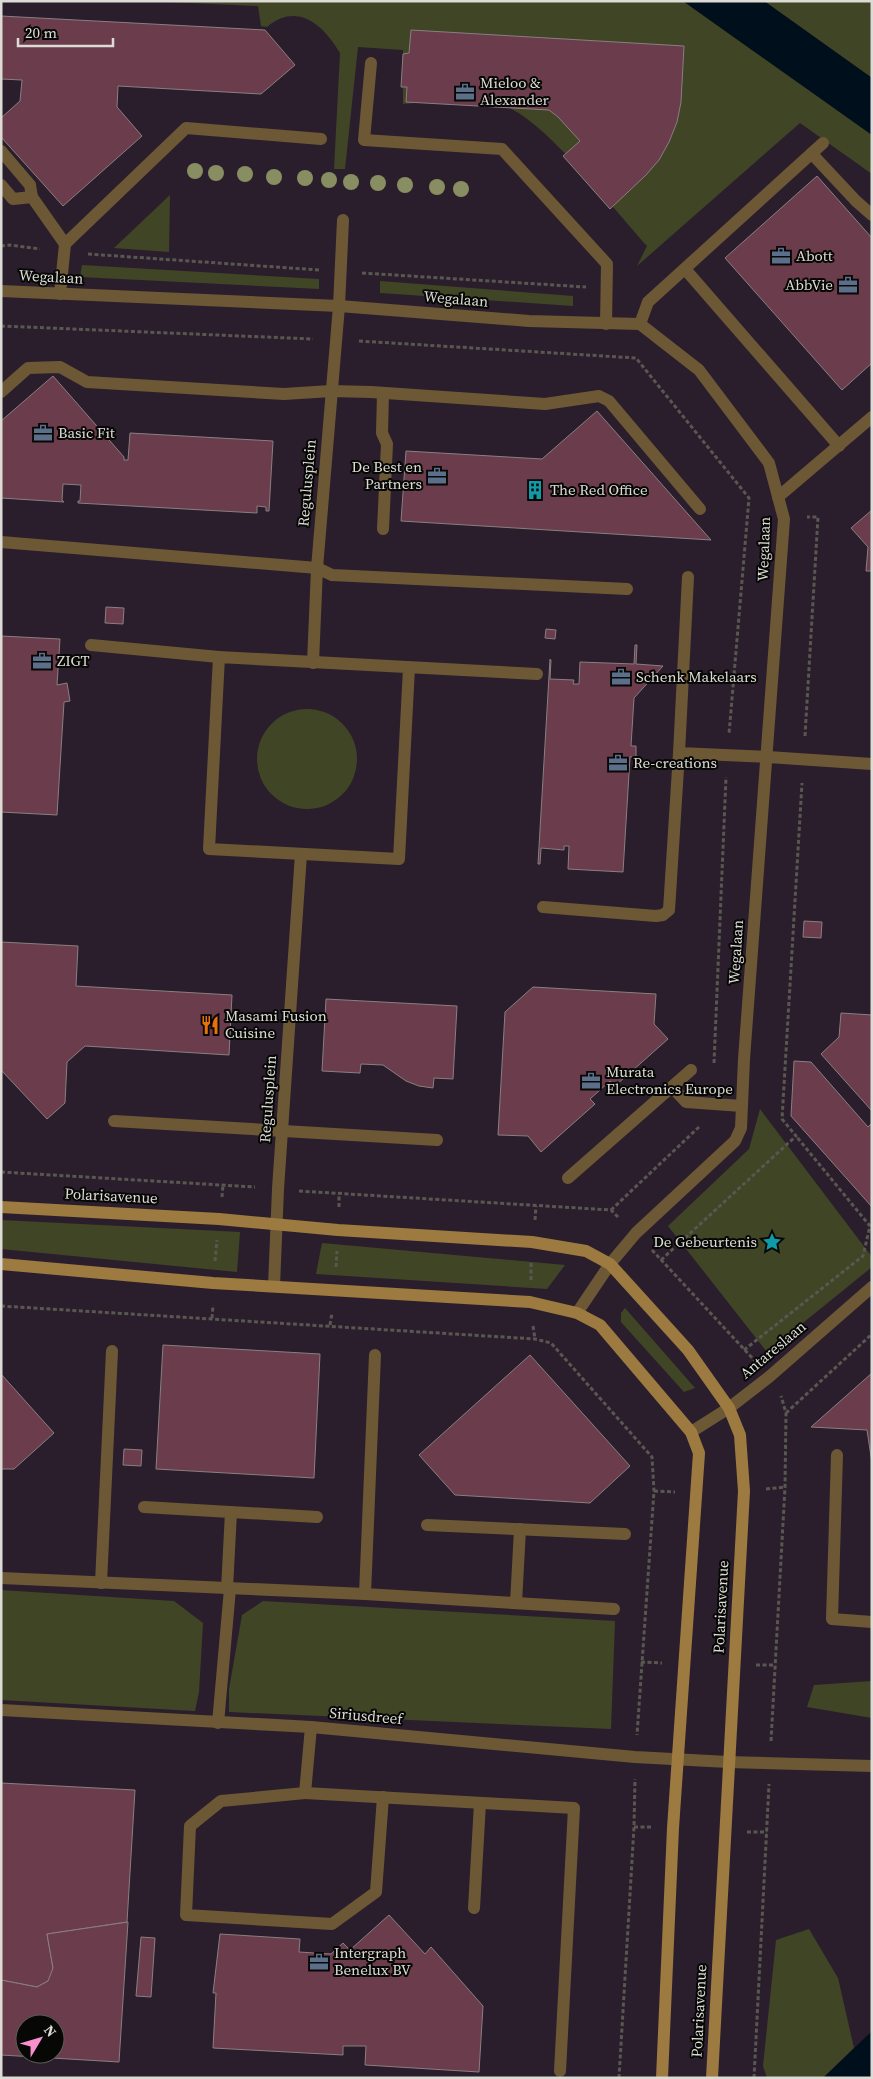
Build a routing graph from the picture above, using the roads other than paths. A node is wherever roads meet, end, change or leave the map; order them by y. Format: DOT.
graph roads {
  1 [pos="370,63"];
  2 [pos="321,139"];
  3 [pos="823,143"];
  4 [pos="1,151"];
  5 [pos="812,154"];
  6 [pos="1,185"];
  7 [pos="32,197"];
  8 [pos="872,215"];
  9 [pos="343,220"];
  10 [pos="65,248"];
  11 [pos="685,269"];
  12 [pos="1,291"];
  13 [pos="60,294"];
  14 [pos="339,306"];
  15 [pos="606,324"];
  16 [pos="640,324"];
  17 [pos="332,391"];
  18 [pos="1,392"];
  19 [pos="383,393"];
  20 [pos="872,417"];
  21 [pos="839,446"];
  22 [pos="778,497"];
  23 [pos="700,508"];
  24 [pos="383,529"];
  25 [pos="1,542"];
  26 [pos="316,568"];
  27 [pos="688,577"];
  28 [pos="627,589"];
  29 [pos="91,645"];
  30 [pos="219,657"];
  31 [pos="313,663"];
  32 [pos="409,668"];
  33 [pos="537,674"];
  34 [pos="679,753"];
  35 [pos="768,757"];
  36 [pos="872,764"];
  37 [pos="301,854"];
  38 [pos="543,907"];
  39 [pos="691,1070"];
  40 [pos="672,1087"];
  41 [pos="742,1106"];
  42 [pos="114,1121"];
  43 [pos="283,1131"];
  44 [pos="437,1140"];
  45 [pos="568,1178"];
  46 [pos="1,1207"];
  47 [pos="277,1225"];
  48 [pos="1,1264"];
  49 [pos="610,1264"];
  50 [pos="274,1286"];
  51 [pos="872,1287"];
  52 [pos="577,1313"];
  53 [pos="112,1351"];
  54 [pos="375,1355"];
  55 [pos="729,1408"];
  56 [pos="690,1432"];
  57 [pos="838,1455"];
  58 [pos="144,1506"];
  59 [pos="231,1512"];
  60 [pos="317,1517"];
  61 [pos="427,1525"];
  62 [pos="520,1529"];
  63 [pos="625,1534"];
  64 [pos="1,1578"];
  65 [pos="101,1583"];
  66 [pos="229,1589"];
  67 [pos="365,1594"];
  68 [pos="516,1603"];
  69 [pos="614,1609"];
  70 [pos="872,1622"];
  71 [pos="1,1710"];
  72 [pos="218,1722"];
  73 [pos="311,1727"];
  74 [pos="678,1760"];
  75 [pos="728,1762"];
  76 [pos="872,1766"];
  77 [pos="305,1792"];
  78 [pos="383,1797"];
  79 [pos="480,1803"];
  80 [pos="474,1908"];
  81 [pos="560,2071"];
  82 [pos="662,2078"];
  83 [pos="712,2078"];
  1 -- 15 [label="street"];
  2 -- 10 [label="street"];
  3 -- 5 [label="street"];
  4 -- 7 [label="street"];
  5 -- 8 [label="street"];
  5 -- 11 [label="street"];
  6 -- 7 [label="street"];
  7 -- 10 [label="street"];
  9 -- 14 [label="street, Regulusplein"];
  10 -- 13 [label="street"];
  11 -- 16 [label="street"];
  11 -- 21 [label="street"];
  12 -- 13 [label="street, Wegalaan"];
  13 -- 14 [label="street, Wegalaan"];
  14 -- 15 [label="street, Wegalaan"];
  14 -- 17 [label="street, Regulusplein"];
  15 -- 16 [label="street, Wegalaan"];
  16 -- 22 [label="street, Wegalaan"];
  17 -- 18 [label="street"];
  17 -- 19 [label="street"];
  17 -- 26 [label="street, Regulusplein"];
  19 -- 23 [label="street"];
  19 -- 24 [label="street"];
  20 -- 21 [label="street"];
  21 -- 22 [label="street"];
  22 -- 35 [label="street, Wegalaan"];
  25 -- 26 [label="street"];
  26 -- 28 [label="street"];
  26 -- 31 [label="street, Regulusplein"];
  27 -- 34 [label="street"];
  29 -- 30 [label="street"];
  30 -- 31 [label="street"];
  30 -- 37 [label="street"];
  31 -- 32 [label="street"];
  32 -- 33 [label="street"];
  32 -- 37 [label="street"];
  34 -- 35 [label="street"];
  34 -- 38 [label="street"];
  35 -- 36 [label="street"];
  35 -- 41 [label="street, Wegalaan"];
  37 -- 43 [label="street, Regulusplein"];
  39 -- 40 [label="street"];
  40 -- 41 [label="street"];
  40 -- 45 [label="street"];
  41 -- 49 [label="street, Wegalaan"];
  42 -- 43 [label="street"];
  43 -- 44 [label="street"];
  43 -- 47 [label="street, Regulusplein"];
  46 -- 47 [label="street, Polarisavenue"];
  47 -- 49 [label="street, Polarisavenue"];
  47 -- 50 [label="street, Regulusplein"];
  48 -- 50 [label="street"];
  49 -- 52 [label="street, Wegalaan"];
  49 -- 55 [label="street, Polarisavenue"];
  50 -- 52 [label="street"];
  51 -- 55 [label="street, Antareslaan"];
  52 -- 56 [label="street"];
  53 -- 65 [label="street"];
  54 -- 67 [label="street"];
  55 -- 56 [label="street, Antareslaan"];
  55 -- 75 [label="street, Polarisavenue"];
  56 -- 74 [label="street"];
  57 -- 70 [label="street"];
  58 -- 59 [label="street"];
  59 -- 60 [label="street"];
  59 -- 66 [label="street"];
  61 -- 62 [label="street"];
  62 -- 63 [label="street"];
  62 -- 68 [label="street"];
  64 -- 65 [label="street"];
  65 -- 66 [label="street"];
  66 -- 67 [label="street"];
  66 -- 72 [label="street"];
  67 -- 68 [label="street"];
  68 -- 69 [label="street"];
  71 -- 72 [label="street, Siriusdreef"];
  72 -- 73 [label="street, Siriusdreef"];
  73 -- 74 [label="street, Siriusdreef"];
  73 -- 77 [label="street"];
  74 -- 75 [label="street, Siriusdreef"];
  74 -- 82 [label="street"];
  75 -- 76 [label="street, Siriusdreef"];
  75 -- 83 [label="street, Polarisavenue"];
  77 -- 78 [label="street"];
  77 -- 78 [label="street"];
  78 -- 79 [label="street"];
  79 -- 80 [label="street"];
  79 -- 81 [label="street"];
}
